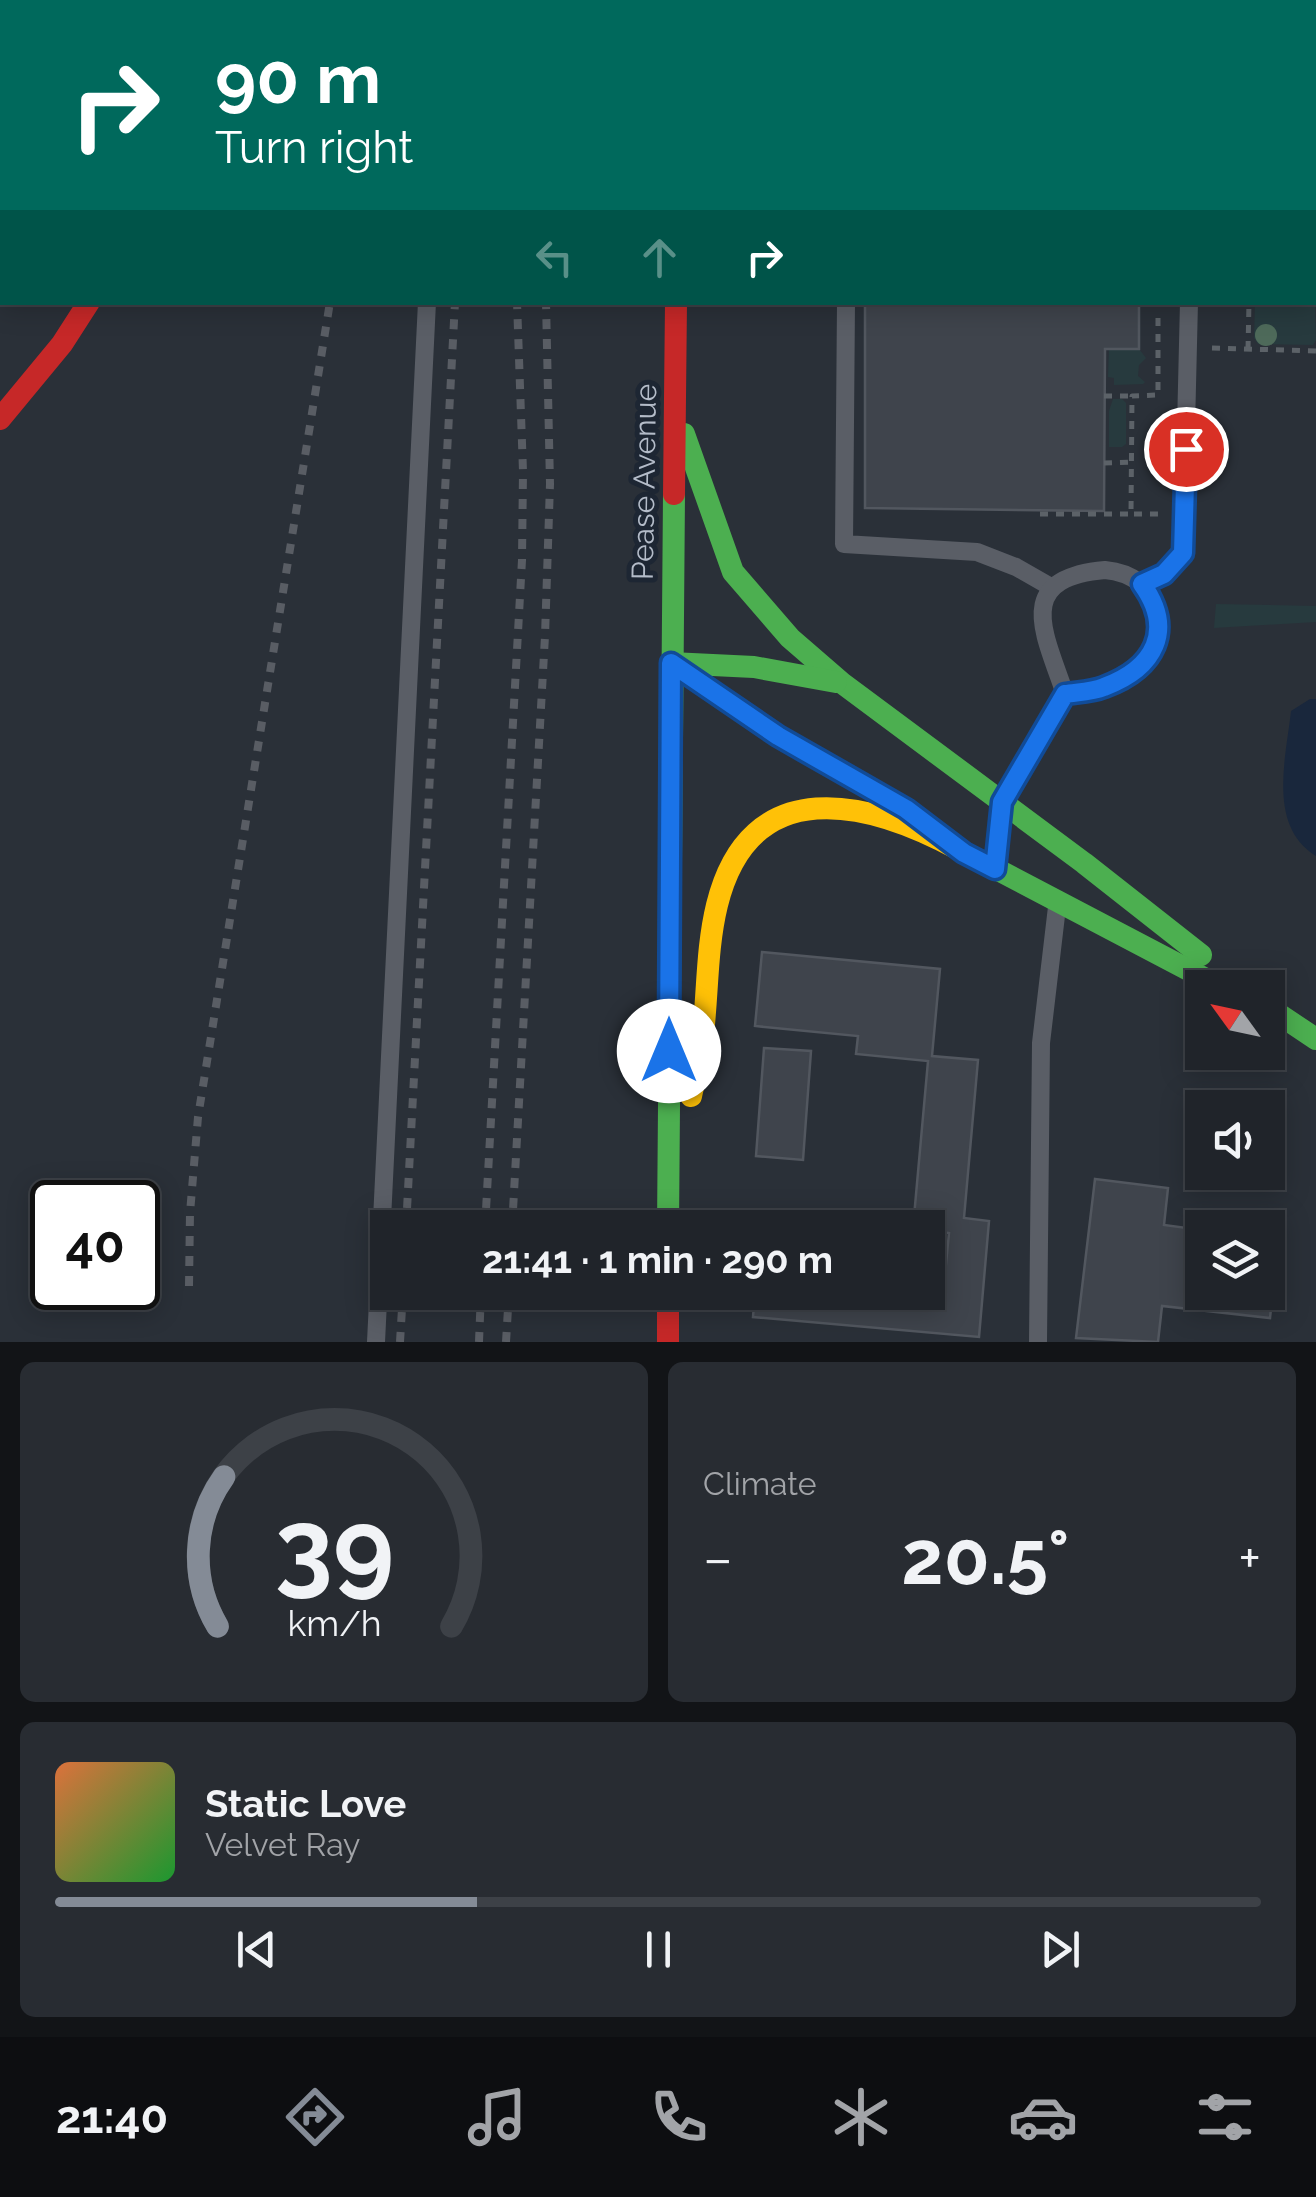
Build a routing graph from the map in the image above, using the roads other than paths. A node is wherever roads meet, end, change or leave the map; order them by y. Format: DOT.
graph roads {
  1 [pos="87,305"];
  2 [pos="427,305"];
  3 [pos="676,305"];
  4 [pos="846,305"];
  5 [pos="1189,305"];
  6 [pos="675,412"];
  7 [pos="0,418"];
  8 [pos="1142,584"];
  9 [pos="1051,587"];
  10 [pos="671,663"];
  11 [pos="842,684"];
  12 [pos="1065,694"];
  13 [pos="1002,802"];
  14 [pos="964,853"];
  15 [pos="995,869"];
  16 [pos="1058,902"];
  17 [pos="1185,970"];
  18 [pos="1219,970"];
  19 [pos="1285,1018"];
  20 [pos="1316,1039"];
  21 [pos="668,1210"];
  22 [pos="669,1210"];
  23 [pos="668,1310"];
  24 [pos="376,1342"];
  25 [pos="668,1342"];
  26 [pos="1038,1342"];
  1 -- 7 [label="street"];
  2 -- 24 [label="lane"];
  3 -- 6 [label="street, Pease Avenue"];
  4 -- 9 [label="lane"];
  5 -- 8 [label="lane"];
  6 -- 10 [label="street, Pease Avenue"];
  6 -- 11 [label="street"];
  8 -- 9 [label="lane"];
  8 -- 12 [label="lane"];
  9 -- 12 [label="lane"];
  10 -- 11 [label="street"];
  10 -- 14 [label="street"];
  10 -- 21 [label="street, Pease Avenue"];
  11 -- 13 [label="street"];
  12 -- 13 [label="lane"];
  13 -- 15 [label="lane"];
  13 -- 18 [label="street"];
  14 -- 15 [label="street"];
  14 -- 22 [label="street"];
  15 -- 16 [label="street"];
  16 -- 17 [label="street"];
  16 -- 26 [label="lane"];
  19 -- 20 [label="street"];
  23 -- 25 [label="street"];
}
